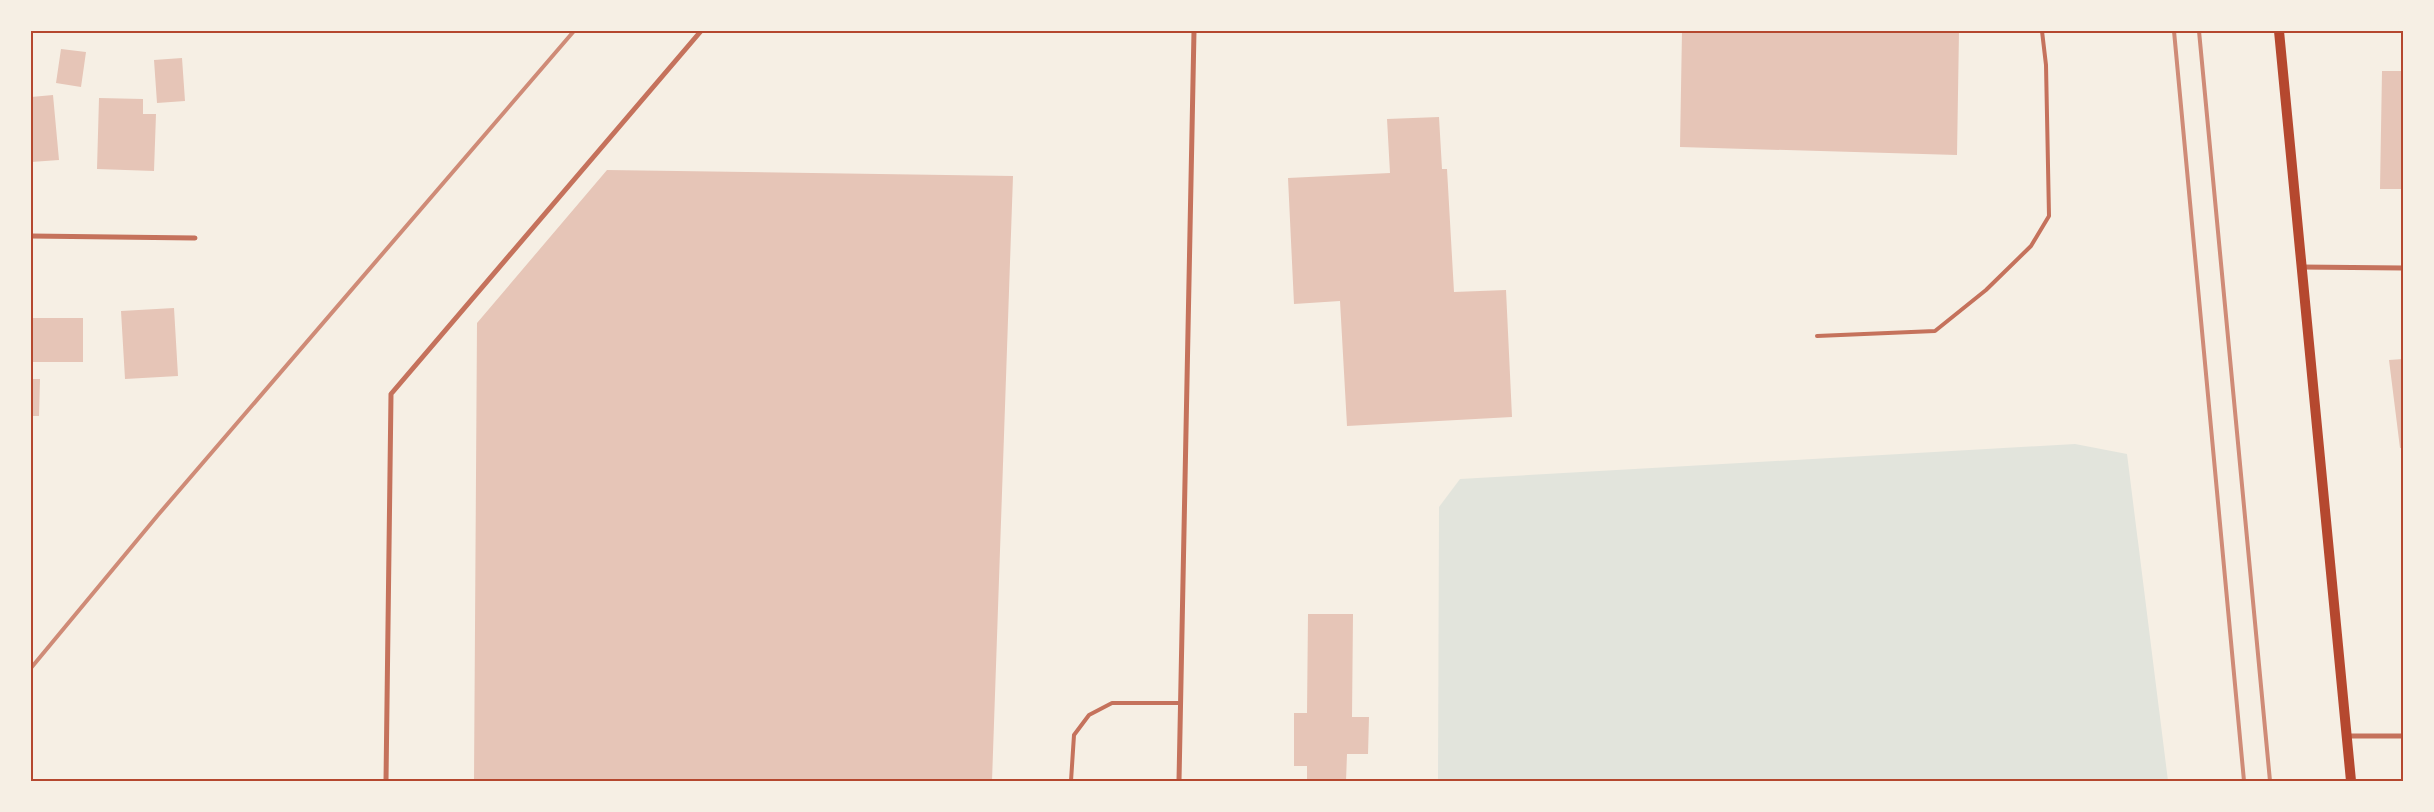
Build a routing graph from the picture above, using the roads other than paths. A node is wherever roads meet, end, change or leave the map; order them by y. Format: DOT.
graph roads {
  1 [pos="701,31"];
  2 [pos="1194,31"];
  3 [pos="2042,31"];
  4 [pos="2279,31"];
  5 [pos="31,236"];
  6 [pos="195,238"];
  7 [pos="2300,267"];
  8 [pos="2403,268"];
  9 [pos="1818,336"];
  10 [pos="1180,702"];
  11 [pos="2348,736"];
  12 [pos="2403,736"];
  13 [pos="386,781"];
  14 [pos="1071,781"];
  15 [pos="1179,781"];
  16 [pos="2351,781"];
  1 -- 13 [label="street"];
  2 -- 10 [label="street"];
  3 -- 9 [label="lane"];
  4 -- 7 [label="main road"];
  5 -- 6 [label="street"];
  7 -- 8 [label="street"];
  7 -- 11 [label="main road"];
  10 -- 14 [label="lane"];
  10 -- 15 [label="street"];
  11 -- 12 [label="street"];
  11 -- 16 [label="main road"];
}
